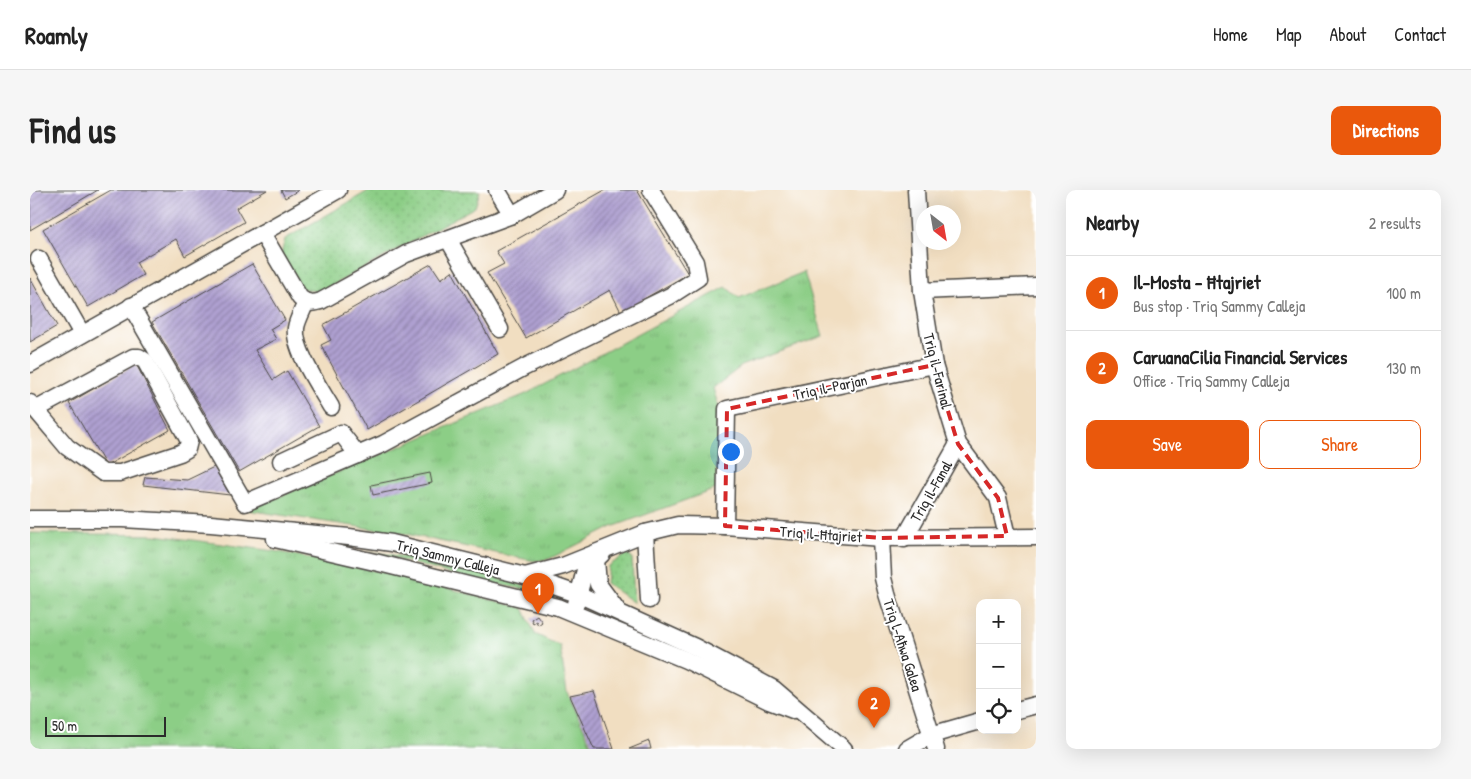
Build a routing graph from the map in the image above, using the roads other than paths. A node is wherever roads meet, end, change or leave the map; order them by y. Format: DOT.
graph roads {
  1 [pos="338,190"];
  2 [pos="497,190"];
  3 [pos="555,190"];
  4 [pos="651,190"];
  5 [pos="916,190"];
  6 [pos="512,215"];
  7 [pos="262,233"];
  8 [pos="448,239"];
  9 [pos="39,259"];
  10 [pos="1036,286"];
  11 [pos="922,291"];
  12 [pos="306,302"];
  13 [pos="131,306"];
  14 [pos="500,329"];
  15 [pos="82,334"];
  16 [pos="30,364"];
  17 [pos="934,365"];
  18 [pos="33,406"];
  19 [pos="331,408"];
  20 [pos="958,444"];
  21 [pos="358,455"];
  22 [pos="281,461"];
  23 [pos="30,519"];
  24 [pos="211,524"];
  25 [pos="725,526"];
  26 [pos="645,533"];
  27 [pos="1007,536"];
  28 [pos="1036,537"];
  29 [pos="881,538"];
  30 [pos="904,539"];
  31 [pos="592,558"];
  32 [pos="525,576"];
  33 [pos="564,589"];
  34 [pos="580,596"];
  35 [pos="649,600"];
  36 [pos="618,612"];
  37 [pos="566,613"];
  38 [pos="1036,705"];
  39 [pos="1021,709"];
  40 [pos="802,713"];
  41 [pos="976,723"];
  42 [pos="934,742"];
  43 [pos="844,749"];
  44 [pos="907,749"];
  1 -- 7 [label="street"];
  2 -- 6 [label="street"];
  3 -- 6 [label="street"];
  4 -- 21 [label="street"];
  5 -- 11 [label="street, Triq il-Farinal"];
  6 -- 8 [label="street"];
  7 -- 12 [label="street"];
  7 -- 13 [label="street"];
  8 -- 12 [label="street"];
  8 -- 14 [label="street"];
  9 -- 15 [label="street"];
  10 -- 11 [label="street"];
  11 -- 17 [label="street, Triq il-Farinal"];
  12 -- 19 [label="street"];
  13 -- 15 [label="street"];
  13 -- 21 [label="street"];
  15 -- 16 [label="street"];
  17 -- 20 [label="street, Triq il-Farinal"];
  17 -- 25 [label="street, Triq il-Parjan"];
  18 -- 18 [label="street"];
  20 -- 27 [label="street, Triq il-Farinal"];
  20 -- 30 [label="street, Triq il-Fanal"];
  21 -- 22 [label="street"];
  23 -- 24 [label="street, Triq Sammy Calleja"];
  24 -- 32 [label="street, Triq Sammy Calleja"];
  24 -- 37 [label="street, Triq Sammy Calleja"];
  25 -- 26 [label="street, Triq il-Ħtajriet"];
  25 -- 29 [label="street, Triq il-Ħtajriet"];
  26 -- 31 [label="street, Triq il-Ħtajriet"];
  26 -- 35 [label="street"];
  27 -- 28 [label="street, Triq il-Ħtajriet"];
  27 -- 30 [label="street, Triq il-Ħtajriet"];
  29 -- 30 [label="street, Triq il-Ħtajriet"];
  29 -- 42 [label="street, Triq l-Aħwa Galea"];
  31 -- 32 [label="street, Triq il-Ħtajriet"];
  31 -- 33 [label="street, Triq il-Ħtajriet"];
  31 -- 34 [label="street"];
  31 -- 36 [label="street"];
  32 -- 33 [label="street, Triq Sammy Calleja"];
  33 -- 34 [label="street, Triq Sammy Calleja"];
  33 -- 37 [label="street, Triq il-Ħtajriet"];
  34 -- 36 [label="street, Triq Sammy Calleja"];
  34 -- 37 [label="street"];
  36 -- 40 [label="street, Triq Sammy Calleja"];
  37 -- 40 [label="street, Triq Sammy Calleja"];
  38 -- 39 [label="street"];
  40 -- 43 [label="street, Triq Sammy Calleja"];
  41 -- 42 [label="street"];
  42 -- 44 [label="street"];
}
